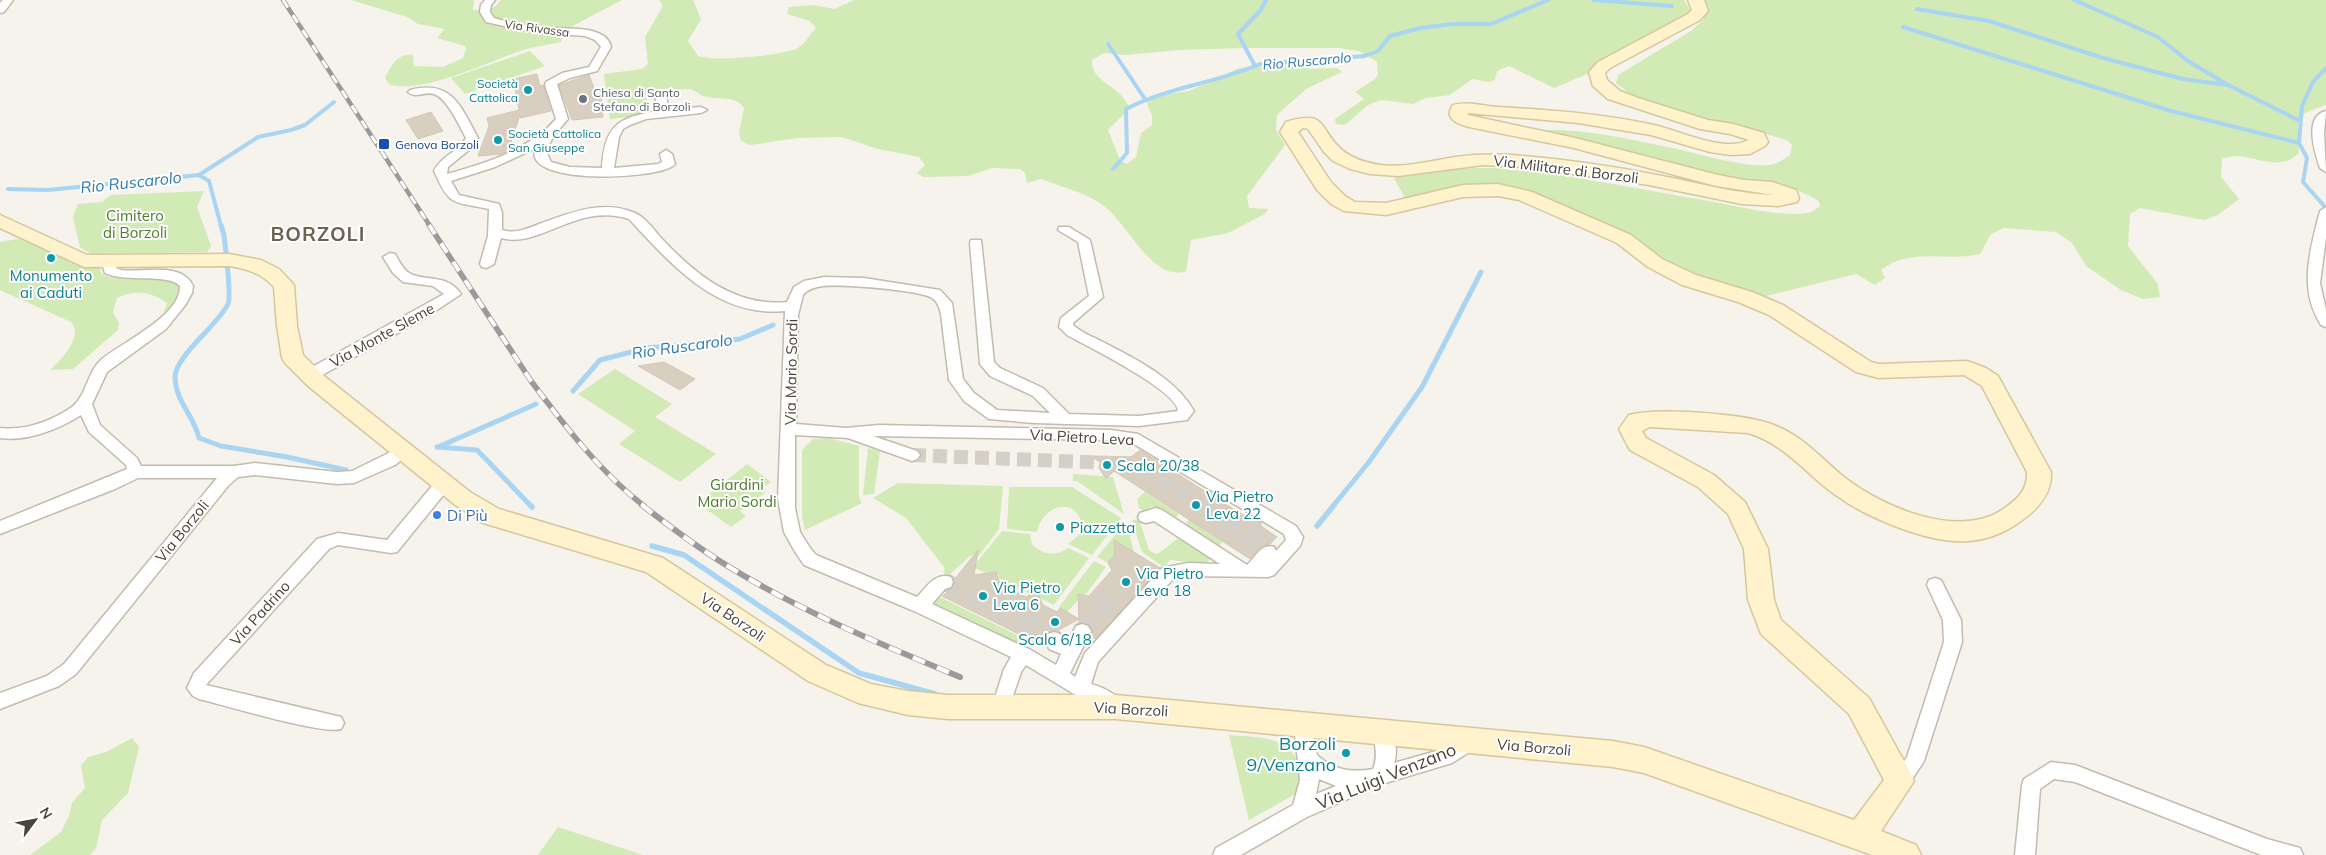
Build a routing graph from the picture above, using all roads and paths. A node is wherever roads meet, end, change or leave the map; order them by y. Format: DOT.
graph roads {
  1 [pos="8,0"];
  2 [pos="490,0"];
  3 [pos="1696,0"];
  4 [pos="0,10"];
  5 [pos="414,92"];
  6 [pos="661,95"];
  7 [pos="701,110"];
  8 [pos="2326,114"];
  9 [pos="664,115"];
  10 [pos="549,133"];
  11 [pos="666,154"];
  12 [pos="2326,168"];
  13 [pos="608,172"];
  14 [pos="443,179"];
  15 [pos="2326,212"];
  16 [pos="0,221"];
  17 [pos="1064,230"];
  18 [pos="494,232"];
  19 [pos="976,242"];
  20 [pos="390,257"];
  21 [pos="108,260"];
  22 [pos="487,264"];
  23 [pos="793,306"];
  24 [pos="2326,322"];
  25 [pos="310,375"];
  26 [pos="84,403"];
  27 [pos="1065,419"];
  28 [pos="789,429"];
  29 [pos="0,432"];
  30 [pos="846,433"];
  31 [pos="402,452"];
  32 [pos="912,455"];
  33 [pos="136,472"];
  34 [pos="234,472"];
  35 [pos="443,484"];
  36 [pos="1146,517"];
  37 [pos="0,528"];
  38 [pos="1268,552"];
  39 [pos="1248,571"];
  40 [pos="945,582"];
  41 [pos="1935,585"];
  42 [pos="920,606"];
  43 [pos="1082,631"];
  44 [pos="1054,640"];
  45 [pos="1073,648"];
  46 [pos="1023,654"];
  47 [pos="1059,677"];
  48 [pos="1080,689"];
  49 [pos="0,701"];
  50 [pos="1001,707"];
  51 [pos="1116,707"];
  52 [pos="335,723"];
  53 [pos="1303,725"];
  54 [pos="1384,732"];
  55 [pos="1471,741"];
  56 [pos="1309,760"];
  57 [pos="1379,776"];
  58 [pos="1900,781"];
  59 [pos="1300,811"];
  60 [pos="1871,844"];
  61 [pos="1223,855"];
  62 [pos="1906,855"];
  63 [pos="2025,855"];
  64 [pos="2293,855"];
  1 -- 4 [label="street"];
  2 -- 10 [label="street, Via Rivassa"];
  3 -- 58 [label="street, Via Militare di Borzoli"];
  5 -- 14 [label="street"];
  6 -- 9 [label="street"];
  7 -- 9 [label="street"];
  8 -- 12 [label="street"];
  9 -- 13 [label="street"];
  10 -- 13 [label="street"];
  10 -- 14 [label="street"];
  11 -- 13 [label="street"];
  14 -- 18 [label="street"];
  15 -- 24 [label="street"];
  16 -- 21 [label="street, Via Borzoli"];
  17 -- 27 [label="street, Via Mario Sordi"];
  18 -- 22 [label="street"];
  18 -- 23 [label="street"];
  19 -- 27 [label="street"];
  20 -- 25 [label="street, Via Monte Sleme"];
  21 -- 25 [label="street, Via Borzoli"];
  21 -- 26 [label="street"];
  23 -- 27 [label="street, Via Mario Sordi"];
  23 -- 28 [label="street, Via Mario Sordi"];
  25 -- 31 [label="street, Via Borzoli"];
  26 -- 29 [label="street"];
  26 -- 33 [label="street"];
  28 -- 30 [label="street, Via Pietro Leva"];
  28 -- 42 [label="street, Via Mario Sordi"];
  30 -- 32 [label="street"];
  30 -- 39 [label="street, Via Pietro Leva"];
  31 -- 34 [label="street"];
  31 -- 35 [label="street, Via Borzoli"];
  33 -- 34 [label="street"];
  33 -- 37 [label="street"];
  34 -- 49 [label="street, Via Borzoli"];
  35 -- 50 [label="street, Via Borzoli"];
  35 -- 52 [label="street, Via Padrino"];
  36 -- 39 [label="street"];
  38 -- 39 [label="street"];
  39 -- 48 [label="street, Via Pietro Leva"];
  40 -- 42 [label="street"];
  41 -- 58 [label="street"];
  42 -- 46 [label="street, Via Mario Sordi"];
  43 -- 45 [label="street"];
  44 -- 45 [label="street"];
  45 -- 47 [label="street"];
  46 -- 47 [label="street, Via Mario Sordi"];
  46 -- 50 [label="street"];
  47 -- 48 [label="street, Via Mario Sordi"];
  48 -- 51 [label="street, Via Mario Sordi"];
  50 -- 51 [label="street, Via Borzoli"];
  51 -- 53 [label="street, Via Borzoli"];
  53 -- 54 [label="street, Via Borzoli"];
  53 -- 56 [label="street, Via Luigi Venzano"];
  54 -- 55 [label="street, Via Borzoli"];
  54 -- 57 [label="street"];
  55 -- 57 [label="street, Via Luigi Venzano"];
  55 -- 60 [label="street, Via Borzoli"];
  56 -- 57 [label="street"];
  56 -- 59 [label="street, Via Luigi Venzano"];
  57 -- 59 [label="street, Via Luigi Venzano"];
  58 -- 60 [label="street"];
  59 -- 61 [label="street, Via Luigi Venzano"];
  60 -- 62 [label="street, Via Borzoli"];
  63 -- 64 [label="street"];
}
